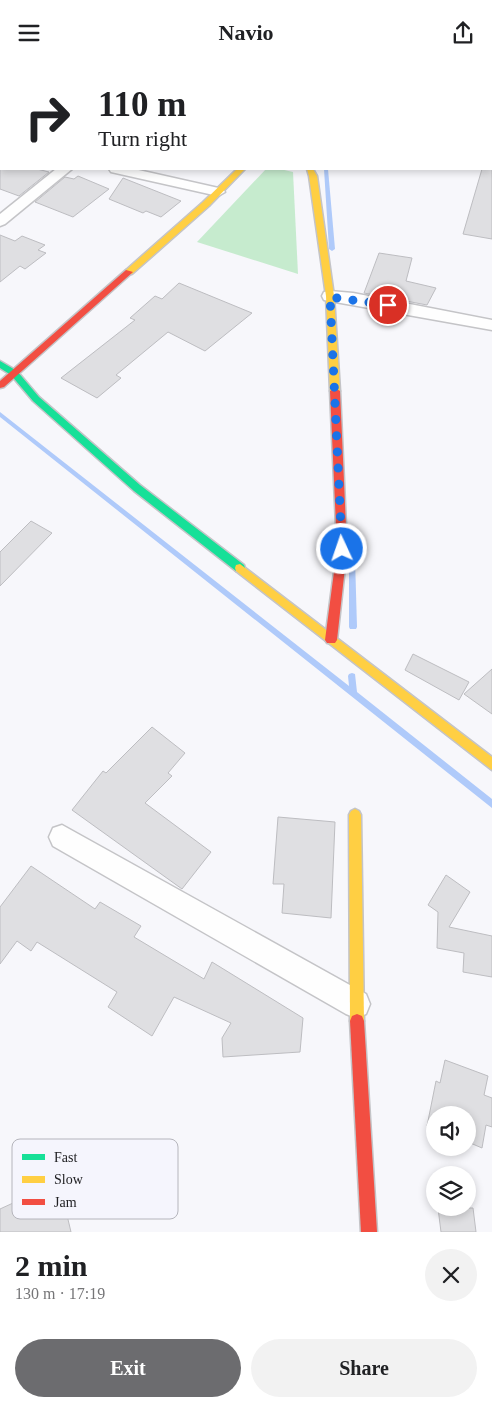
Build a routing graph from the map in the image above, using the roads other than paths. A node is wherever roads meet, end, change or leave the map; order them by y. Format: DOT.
graph roads {
  1 [pos="64,170"];
  2 [pos="120,170"];
  3 [pos="240,170"];
  4 [pos="310,170"];
  5 [pos="218,192"];
  6 [pos="0,221"];
  7 [pos="330,297"];
  8 [pos="492,325"];
  9 [pos="0,364"];
  10 [pos="14,373"];
  11 [pos="1,385"];
  12 [pos="331,640"];
  13 [pos="492,764"];
  14 [pos="355,815"];
  15 [pos="62,837"];
  16 [pos="356,1004"];
  17 [pos="369,1232"];
  1 -- 6 [label="street"];
  2 -- 5 [label="street"];
  3 -- 5 [label="street"];
  4 -- 7 [label="street"];
  5 -- 10 [label="street"];
  7 -- 8 [label="street"];
  7 -- 12 [label="street"];
  9 -- 10 [label="street"];
  10 -- 11 [label="street"];
  10 -- 12 [label="street"];
  12 -- 13 [label="street"];
  14 -- 16 [label="street"];
  15 -- 16 [label="street"];
  16 -- 17 [label="street"];
}
